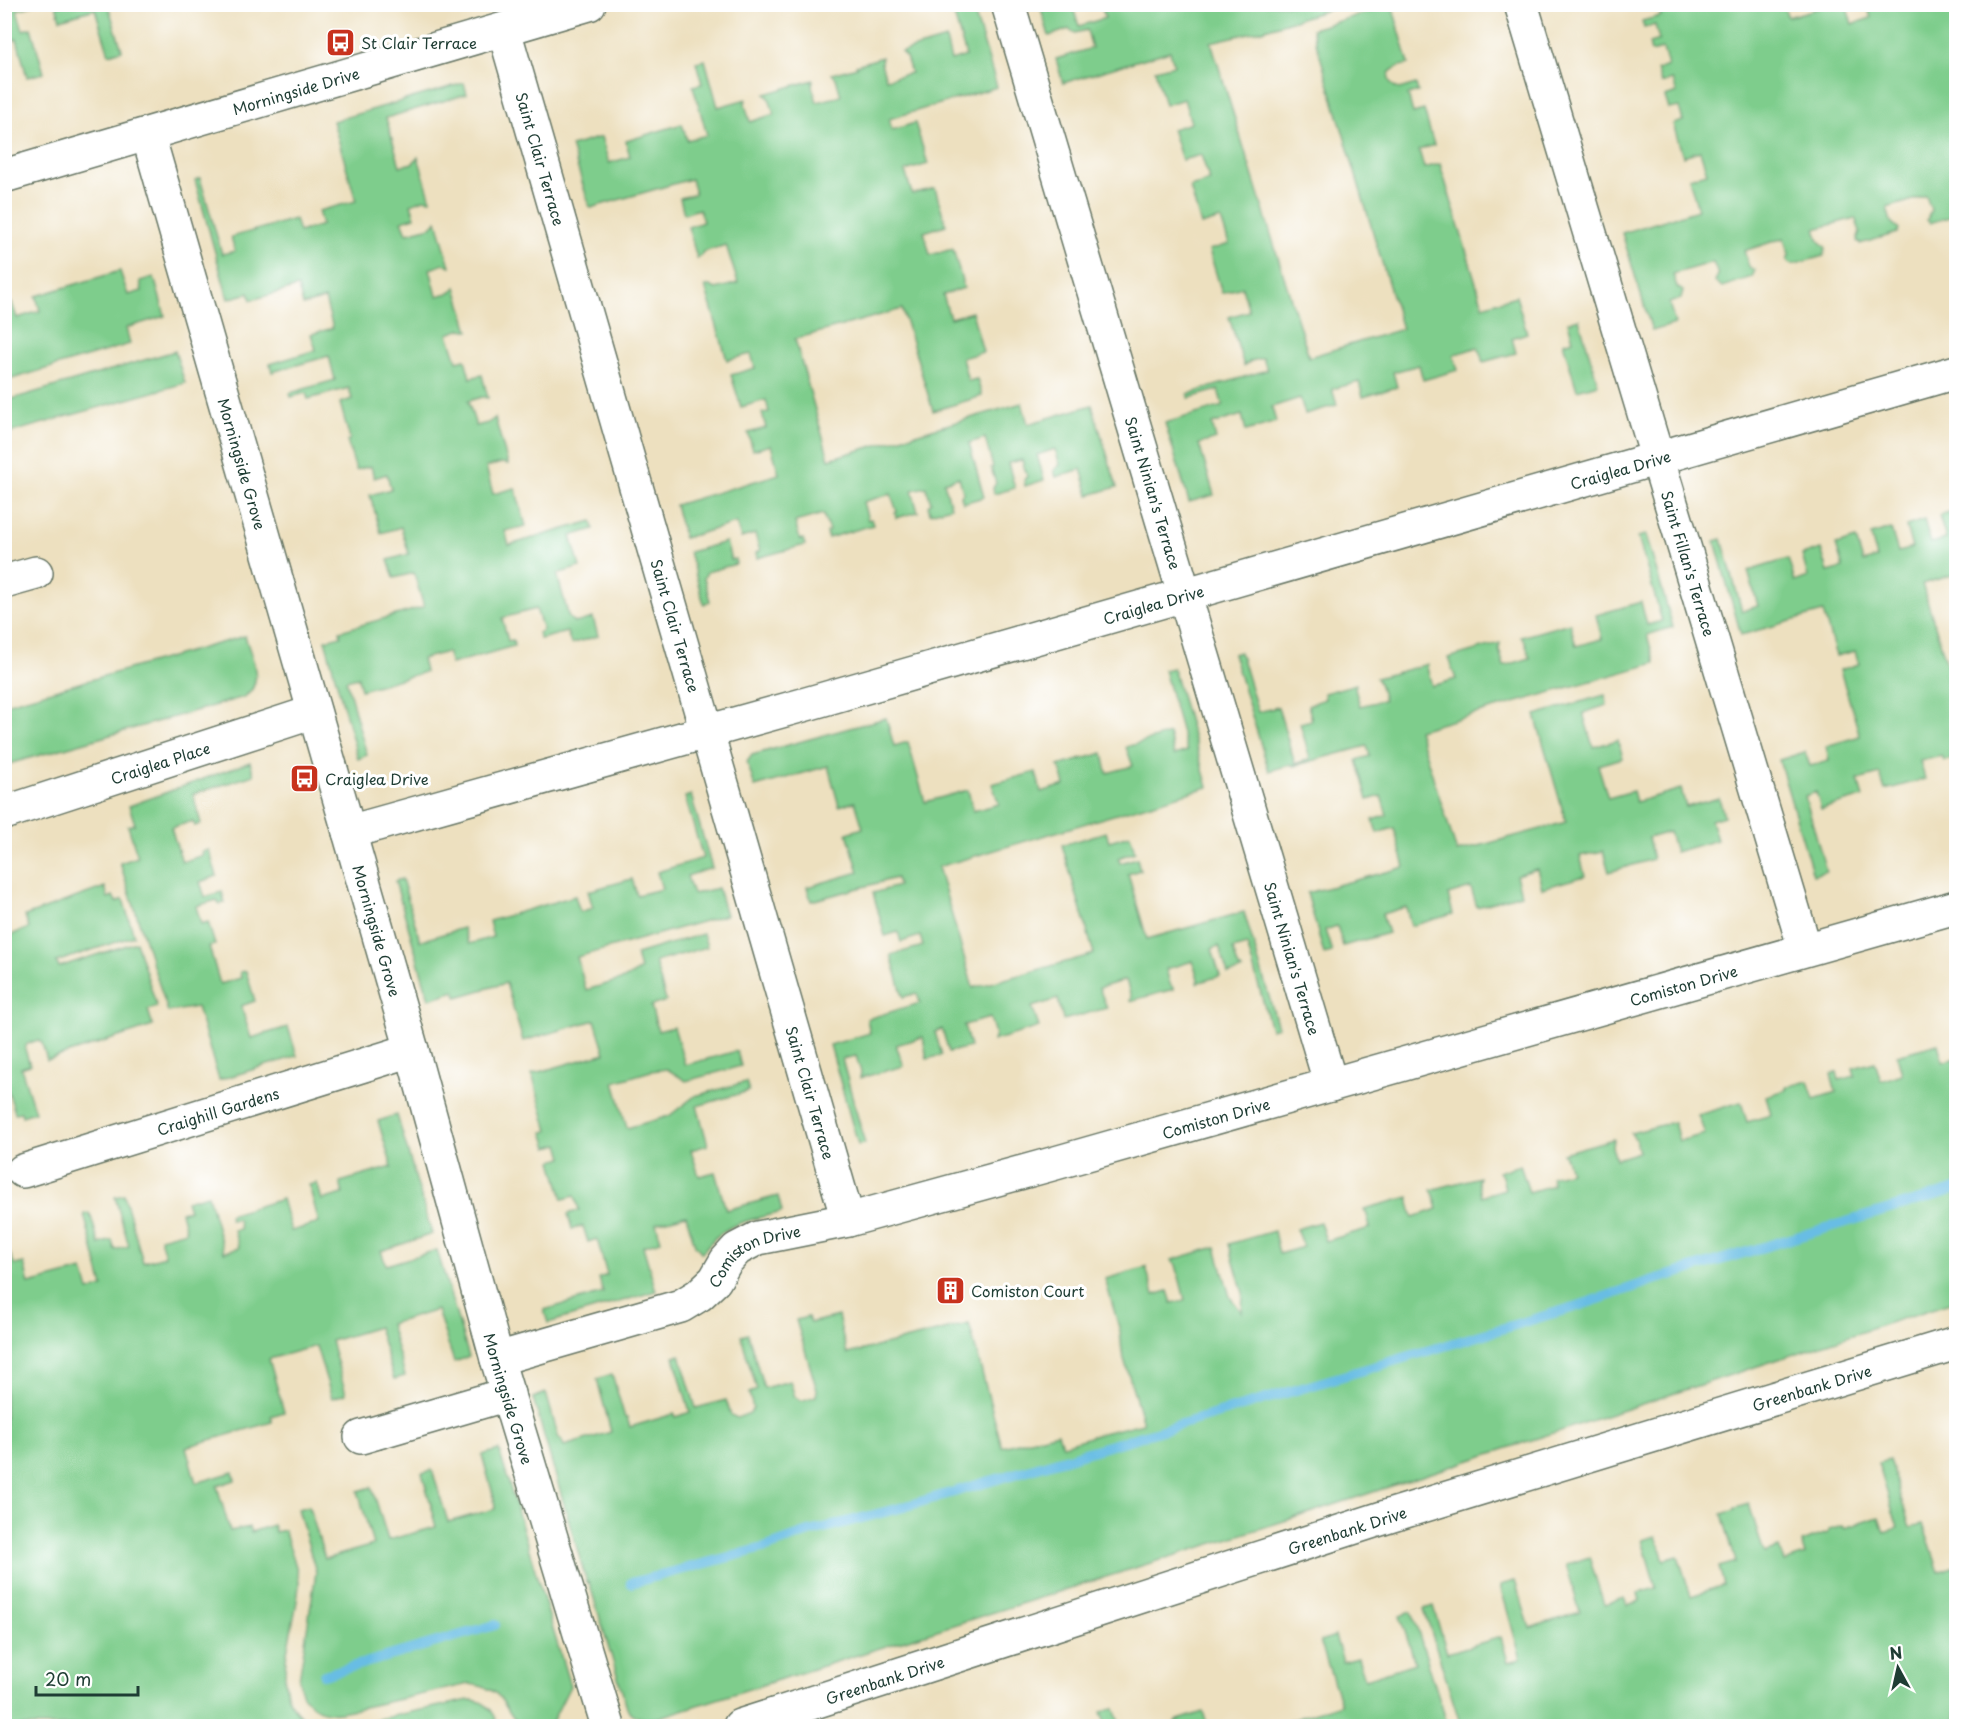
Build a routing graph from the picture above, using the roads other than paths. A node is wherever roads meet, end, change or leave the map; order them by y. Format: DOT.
graph roads {
  1 [pos="589,4"];
  2 [pos="1008,4"];
  3 [pos="1521,4"];
  4 [pos="504,30"];
  5 [pos="148,135"];
  6 [pos="4,176"];
  7 [pos="1956,372"];
  8 [pos="1657,459"];
  9 [pos="36,573"];
  10 [pos="4,582"];
  11 [pos="1184,595"];
  12 [pos="315,712"];
  13 [pos="707,732"];
  14 [pos="4,813"];
  15 [pos="349,832"];
  16 [pos="1956,907"];
  17 [pos="1805,949"];
  18 [pos="412,1050"];
  19 [pos="1331,1085"];
  20 [pos="23,1171"];
  21 [pos="848,1220"];
  22 [pos="1956,1343"];
  23 [pos="497,1359"];
  24 [pos="508,1394"];
  25 [pos="361,1437"];
  26 [pos="608,1726"];
  27 [pos="740,1726"];
  1 -- 4 [label="street, Morningside Drive"];
  2 -- 11 [label="street, Saint Ninian's Terrace"];
  3 -- 8 [label="street, Saint Fillan's Terrace"];
  4 -- 5 [label="street, Morningside Drive"];
  4 -- 13 [label="street, Saint Clair Terrace"];
  5 -- 6 [label="street, Morningside Drive"];
  5 -- 12 [label="street, Morningside Grove"];
  7 -- 8 [label="street, Craiglea Drive"];
  8 -- 11 [label="street, Craiglea Drive"];
  8 -- 17 [label="street, Saint Fillan's Terrace"];
  9 -- 10 [label="street"];
  11 -- 13 [label="street, Craiglea Drive"];
  11 -- 19 [label="street, Saint Ninian's Terrace"];
  12 -- 14 [label="street, Craiglea Place"];
  12 -- 15 [label="street, Morningside Grove"];
  13 -- 15 [label="street, Craiglea Drive"];
  13 -- 21 [label="street, Saint Clair Terrace"];
  15 -- 18 [label="street, Morningside Grove"];
  16 -- 17 [label="street, Comiston Drive"];
  17 -- 19 [label="street, Comiston Drive"];
  18 -- 20 [label="street, Craighill Gardens"];
  18 -- 23 [label="street, Morningside Grove"];
  19 -- 21 [label="street, Comiston Drive"];
  21 -- 23 [label="street, Comiston Drive"];
  22 -- 27 [label="street, Greenbank Drive"];
  23 -- 24 [label="street, Morningside Grove"];
  24 -- 25 [label="street"];
  24 -- 26 [label="street, Morningside Grove"];
}
